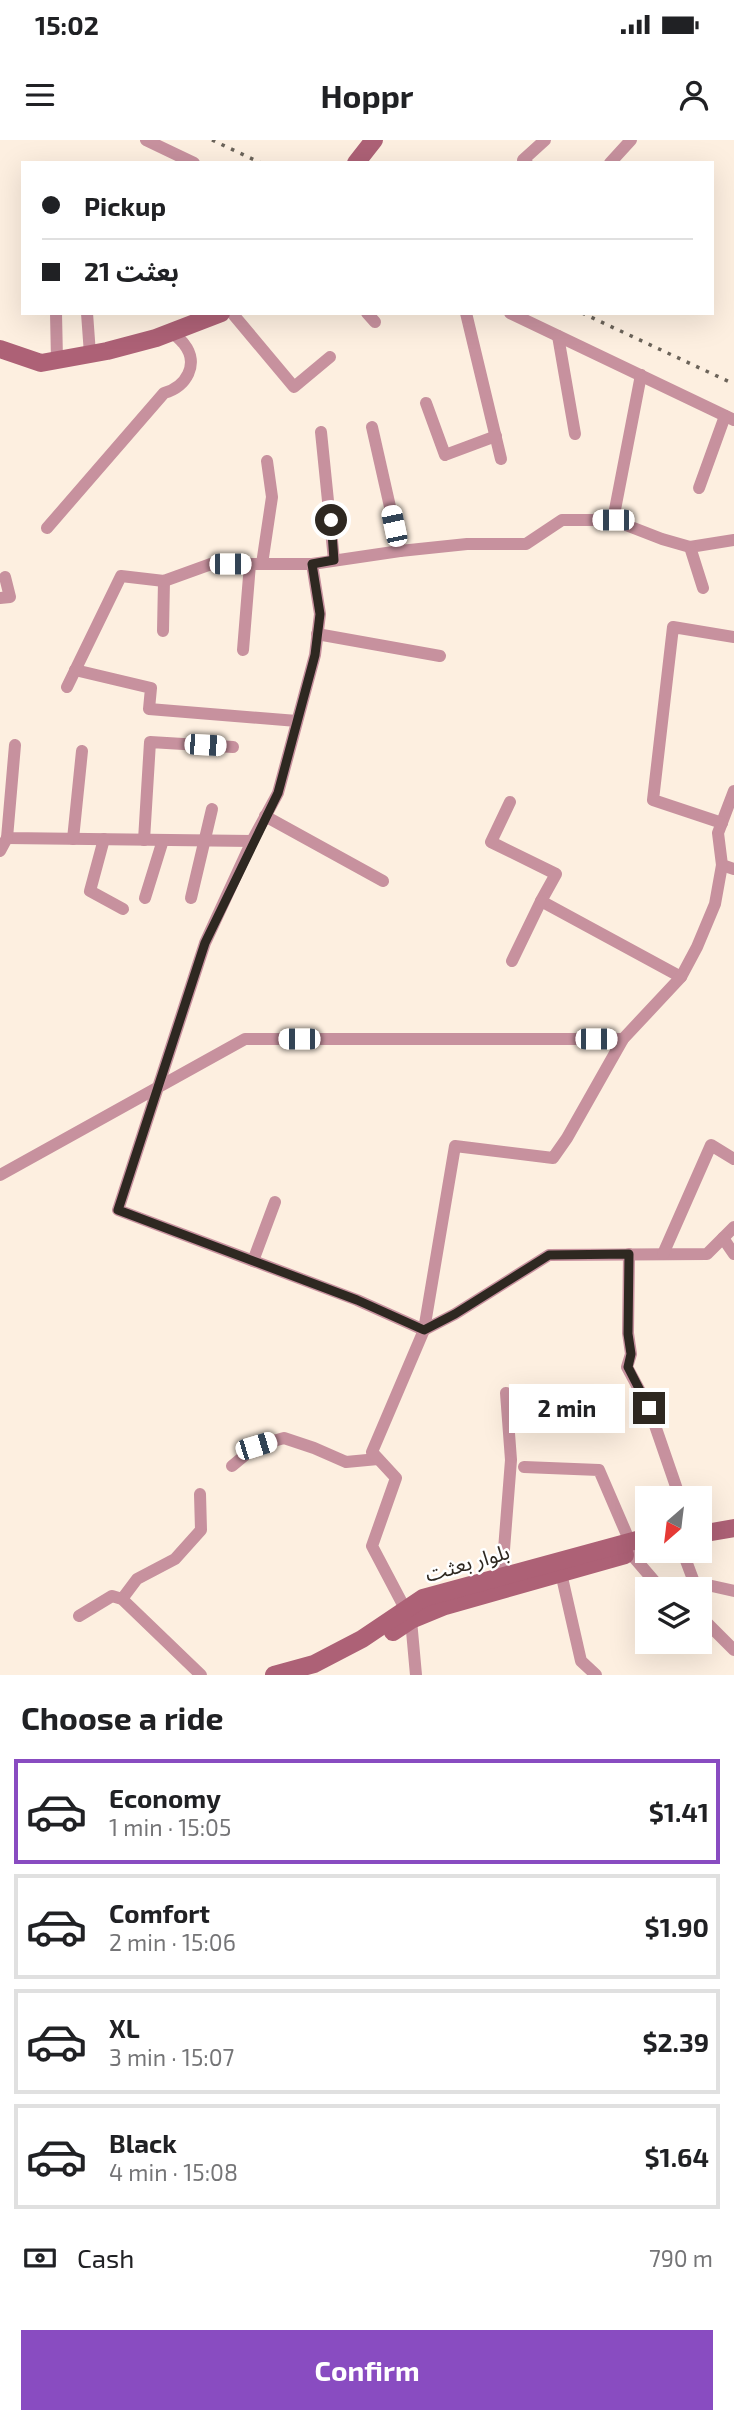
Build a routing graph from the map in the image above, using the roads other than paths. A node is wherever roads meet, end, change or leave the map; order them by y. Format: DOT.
graph roads {
  1 [pos="146,140"];
  2 [pos="374,140"];
  3 [pos="545,140"];
  4 [pos="631,140"];
  5 [pos="190,161"];
  6 [pos="358,161"];
  7 [pos="525,161"];
  8 [pos="612,161"];
  9 [pos="56,315"];
  10 [pos="87,315"];
  11 [pos="219,315"];
  12 [pos="223,315"];
  13 [pos="466,315"];
  14 [pos="514,315"];
  15 [pos="172,332"];
  16 [pos="558,336"];
  17 [pos="0,349"];
  18 [pos="90,354"];
  19 [pos="330,356"];
  20 [pos="57,360"];
  21 [pos="640,375"];
  22 [pos="426,402"];
  23 [pos="730,418"];
  24 [pos="372,427"];
  25 [pos="321,432"];
  26 [pos="575,434"];
  27 [pos="496,436"];
  28 [pos="501,459"];
  29 [pos="267,461"];
  30 [pos="699,488"];
  31 [pos="613,520"];
  32 [pos="47,527"];
  33 [pos="734,540"];
  34 [pos="690,547"];
  35 [pos="400,551"];
  36 [pos="334,560"];
  37 [pos="256,564"];
  38 [pos="312,564"];
  39 [pos="5,576"];
  40 [pos="164,581"];
  41 [pos="703,589"];
  42 [pos="0,598"];
  43 [pos="163,631"];
  44 [pos="317,634"];
  45 [pos="734,637"];
  46 [pos="243,650"];
  47 [pos="440,656"];
  48 [pos="75,670"];
  49 [pos="67,687"];
  50 [pos="297,721"];
  51 [pos="15,745"];
  52 [pos="233,747"];
  53 [pos="82,751"];
  54 [pos="734,792"];
  55 [pos="510,802"];
  56 [pos="212,809"];
  57 [pos="265,816"];
  58 [pos="722,823"];
  59 [pos="7,838"];
  60 [pos="73,839"];
  61 [pos="104,839"];
  62 [pos="144,840"];
  63 [pos="163,840"];
  64 [pos="203,841"];
  65 [pos="252,841"];
  66 [pos="0,851"];
  67 [pos="728,867"];
  68 [pos="383,881"];
  69 [pos="145,898"];
  70 [pos="191,898"];
  71 [pos="541,901"];
  72 [pos="123,909"];
  73 [pos="512,961"];
  74 [pos="681,977"];
  75 [pos="623,1039"];
  76 [pos="159,1087"];
  77 [pos="734,1159"];
  78 [pos="0,1175"];
  79 [pos="275,1202"];
  80 [pos="734,1227"];
  81 [pos="723,1238"];
  82 [pos="629,1254"];
  83 [pos="663,1254"];
  84 [pos="734,1254"];
  85 [pos="253,1261"];
  86 [pos="424,1330"];
  87 [pos="506,1393"];
  88 [pos="378,1459"];
  89 [pos="232,1466"];
  90 [pos="524,1467"];
  91 [pos="676,1486"];
  92 [pos="200,1494"];
  93 [pos="734,1516"];
  94 [pos="712,1521"];
  95 [pos="734,1528"];
  96 [pos="712,1533"];
  97 [pos="635,1546"];
  98 [pos="635,1548"];
  99 [pos="635,1548"];
  100 [pos="687,1563"];
  101 [pos="561,1573"];
  102 [pos="502,1575"];
  103 [pos="734,1591"];
  104 [pos="122,1599"];
  105 [pos="408,1614"];
  106 [pos="79,1616"];
  107 [pos="712,1628"];
  108 [pos="734,1650"];
  109 [pos="201,1675"];
  110 [pos="274,1675"];
  111 [pos="317,1675"];
  112 [pos="416,1675"];
  113 [pos="596,1675"];
  1 -- 5 [label="street"];
  2 -- 6 [label="street"];
  3 -- 7 [label="street"];
  4 -- 8 [label="street"];
  9 -- 20 [label="street"];
  10 -- 18 [label="street"];
  11 -- 15 [label="street"];
  12 -- 19 [label="street"];
  13 -- 27 [label="street"];
  14 -- 16 [label="street"];
  15 -- 18 [label="street"];
  15 -- 32 [label="street"];
  16 -- 21 [label="street"];
  16 -- 26 [label="street"];
  17 -- 20 [label="street"];
  18 -- 20 [label="street"];
  21 -- 23 [label="street"];
  21 -- 31 [label="street"];
  22 -- 27 [label="street"];
  23 -- 30 [label="street"];
  24 -- 35 [label="street"];
  25 -- 36 [label="street"];
  27 -- 28 [label="street"];
  29 -- 37 [label="street"];
  31 -- 34 [label="street"];
  31 -- 35 [label="street"];
  33 -- 34 [label="street"];
  34 -- 41 [label="street"];
  35 -- 36 [label="street"];
  36 -- 38 [label="street"];
  37 -- 38 [label="street"];
  37 -- 40 [label="street"];
  37 -- 46 [label="street"];
  38 -- 44 [label="street"];
  39 -- 42 [label="street"];
  40 -- 43 [label="street"];
  40 -- 48 [label="street"];
  44 -- 47 [label="street"];
  44 -- 50 [label="street"];
  45 -- 58 [label="street"];
  48 -- 49 [label="street"];
  48 -- 50 [label="street"];
  50 -- 57 [label="street"];
  51 -- 59 [label="street"];
  52 -- 62 [label="street"];
  53 -- 60 [label="street"];
  54 -- 58 [label="street"];
  55 -- 71 [label="street"];
  56 -- 64 [label="street"];
  57 -- 65 [label="street"];
  57 -- 68 [label="street"];
  58 -- 67 [label="street"];
  59 -- 60 [label="street"];
  59 -- 66 [label="street"];
  60 -- 61 [label="street"];
  61 -- 62 [label="street"];
  61 -- 72 [label="street"];
  62 -- 63 [label="street"];
  63 -- 64 [label="street"];
  63 -- 69 [label="street"];
  64 -- 65 [label="street"];
  64 -- 70 [label="street"];
  65 -- 76 [label="street"];
  67 -- 74 [label="street"];
  71 -- 73 [label="street"];
  71 -- 74 [label="street"];
  74 -- 75 [label="street"];
  75 -- 76 [label="street"];
  75 -- 86 [label="street"];
  76 -- 78 [label="street"];
  76 -- 85 [label="street"];
  77 -- 83 [label="street"];
  79 -- 85 [label="street"];
  80 -- 81 [label="street"];
  81 -- 83 [label="street"];
  81 -- 84 [label="street"];
  82 -- 83 [label="street"];
  82 -- 86 [label="street"];
  82 -- 91 [label="street"];
  85 -- 86 [label="street"];
  86 -- 88 [label="street"];
  87 -- 102 [label="street"];
  88 -- 89 [label="street"];
  88 -- 105 [label="street"];
  90 -- 97 [label="street"];
  92 -- 104 [label="street"];
  93 -- 94 [label="street"];
  95 -- 96 [label="street"];
  98 -- 102 [label="street, بلوار بعثت"];
  99 -- 101 [label="street, بلوار بعثت"];
  100 -- 103 [label="street"];
  101 -- 105 [label="street, بلوار بعثت"];
  101 -- 113 [label="street"];
  102 -- 105 [label="street, بلوار بعثت"];
  104 -- 106 [label="street"];
  104 -- 109 [label="street"];
  105 -- 110 [label="street, بلوار بعثت"];
  105 -- 111 [label="street, بلوار بعثت"];
  105 -- 112 [label="street"];
  107 -- 108 [label="street"];
}
